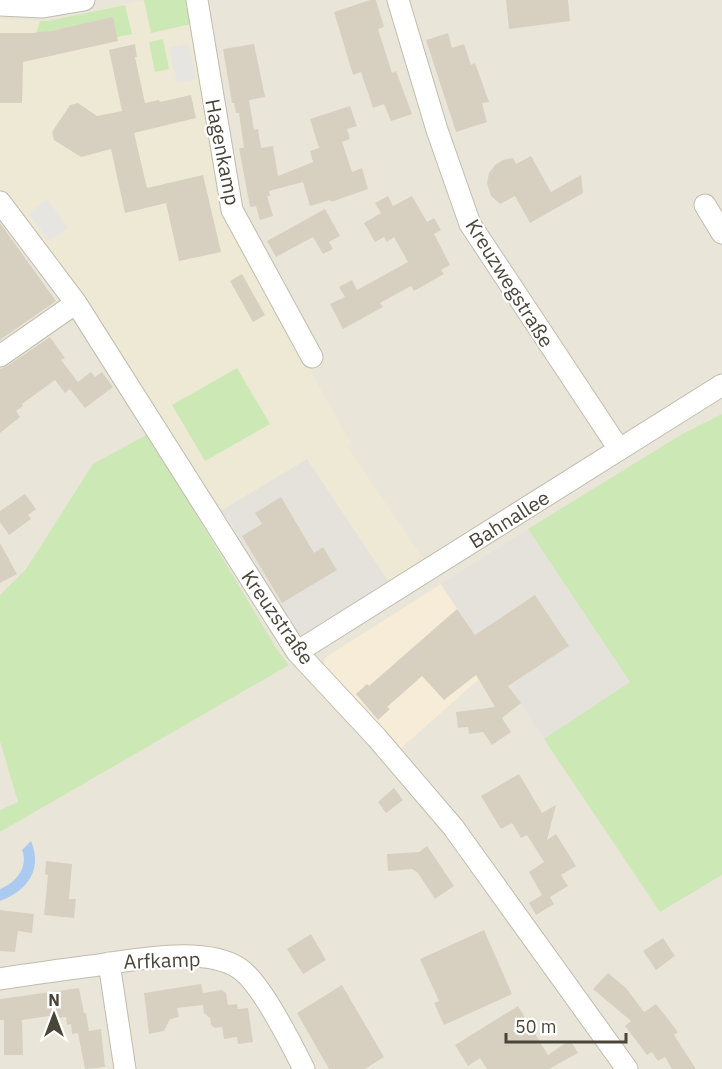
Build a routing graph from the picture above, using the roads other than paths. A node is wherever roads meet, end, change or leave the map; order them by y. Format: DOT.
graph roads {
  1 [pos="197,0"];
  2 [pos="398,0"];
  3 [pos="74,1"];
  4 [pos="0,5"];
  5 [pos="0,202"];
  6 [pos="705,205"];
  7 [pos="722,233"];
  8 [pos="76,303"];
  9 [pos="0,356"];
  10 [pos="312,357"];
  11 [pos="722,385"];
  12 [pos="619,449"];
  13 [pos="297,652"];
  14 [pos="110,963"];
  15 [pos="0,979"];
  16 [pos="125,1069"];
  17 [pos="304,1069"];
  18 [pos="627,1069"];
  1 -- 10 [label="street, Hagenkamp"];
  2 -- 12 [label="street, Kreuzwegstraße"];
  3 -- 4 [label="street"];
  5 -- 8 [label="street, Kreuzstraße"];
  6 -- 7 [label="street"];
  8 -- 9 [label="street"];
  8 -- 13 [label="street, Kreuzstraße"];
  11 -- 12 [label="street, Bahnallee"];
  12 -- 13 [label="street, Bahnallee"];
  13 -- 18 [label="street, Kreuzstraße"];
  14 -- 15 [label="street, Arfkamp"];
  14 -- 16 [label="street"];
  14 -- 17 [label="street, Arfkamp"];
}
